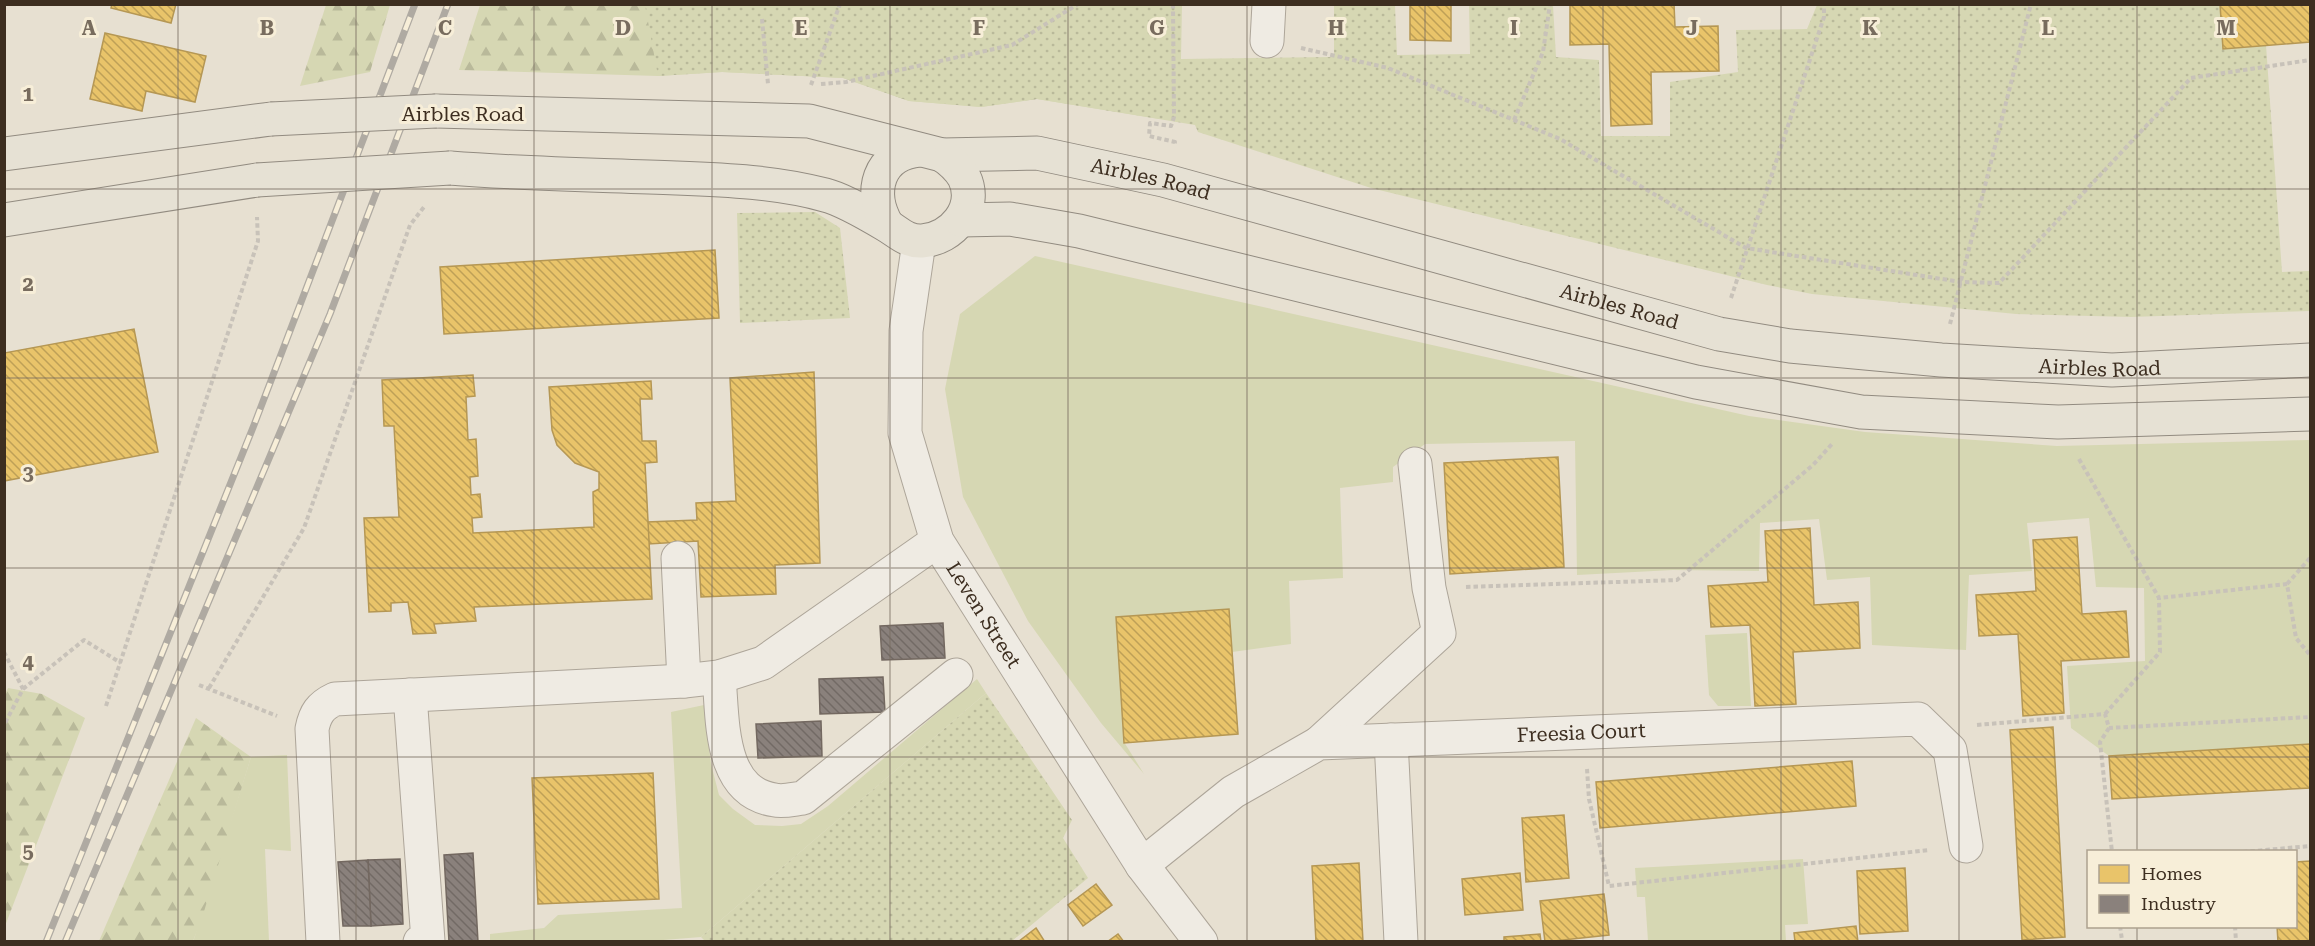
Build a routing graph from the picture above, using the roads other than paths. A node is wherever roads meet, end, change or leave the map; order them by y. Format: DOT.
graph roads {
  1 [pos="1269,4"];
  2 [pos="1267,41"];
  3 [pos="931,152"];
  4 [pos="4,154"];
  5 [pos="4,220"];
  6 [pos="961,220"];
  7 [pos="887,225"];
  8 [pos="919,242"];
  9 [pos="2310,360"];
  10 [pos="2310,414"];
  11 [pos="1415,464"];
  12 [pos="937,541"];
  13 [pos="678,558"];
  14 [pos="956,675"];
  15 [pos="718,677"];
  16 [pos="684,681"];
  17 [pos="410,695"];
  18 [pos="1391,740"];
  19 [pos="1319,742"];
  20 [pos="1966,846"];
  21 [pos="1142,865"];
  22 [pos="323,942"];
  23 [pos="420,942"];
  24 [pos="1201,942"];
  25 [pos="1401,942"];
  1 -- 2 [label="street"];
  3 -- 4 [label="main road, Airbles Road, bridge"];
  3 -- 6 [label="main road"];
  3 -- 7 [label="main road, Airbles Road"];
  3 -- 9 [label="main road, Airbles Road"];
  5 -- 7 [label="main road, bridge"];
  6 -- 8 [label="main road"];
  6 -- 10 [label="main road"];
  7 -- 8 [label="main road"];
  8 -- 12 [label="street, Leven Street"];
  11 -- 19 [label="street"];
  12 -- 15 [label="street"];
  12 -- 21 [label="street, Leven Street"];
  13 -- 16 [label="street"];
  14 -- 15 [label="street"];
  15 -- 16 [label="street"];
  16 -- 17 [label="street"];
  17 -- 22 [label="street"];
  17 -- 23 [label="street"];
  18 -- 19 [label="street, Freesia Court"];
  18 -- 20 [label="street, Freesia Court"];
  18 -- 25 [label="street"];
  19 -- 21 [label="street, Freesia Court"];
  21 -- 24 [label="street, Leven Street"];
}
